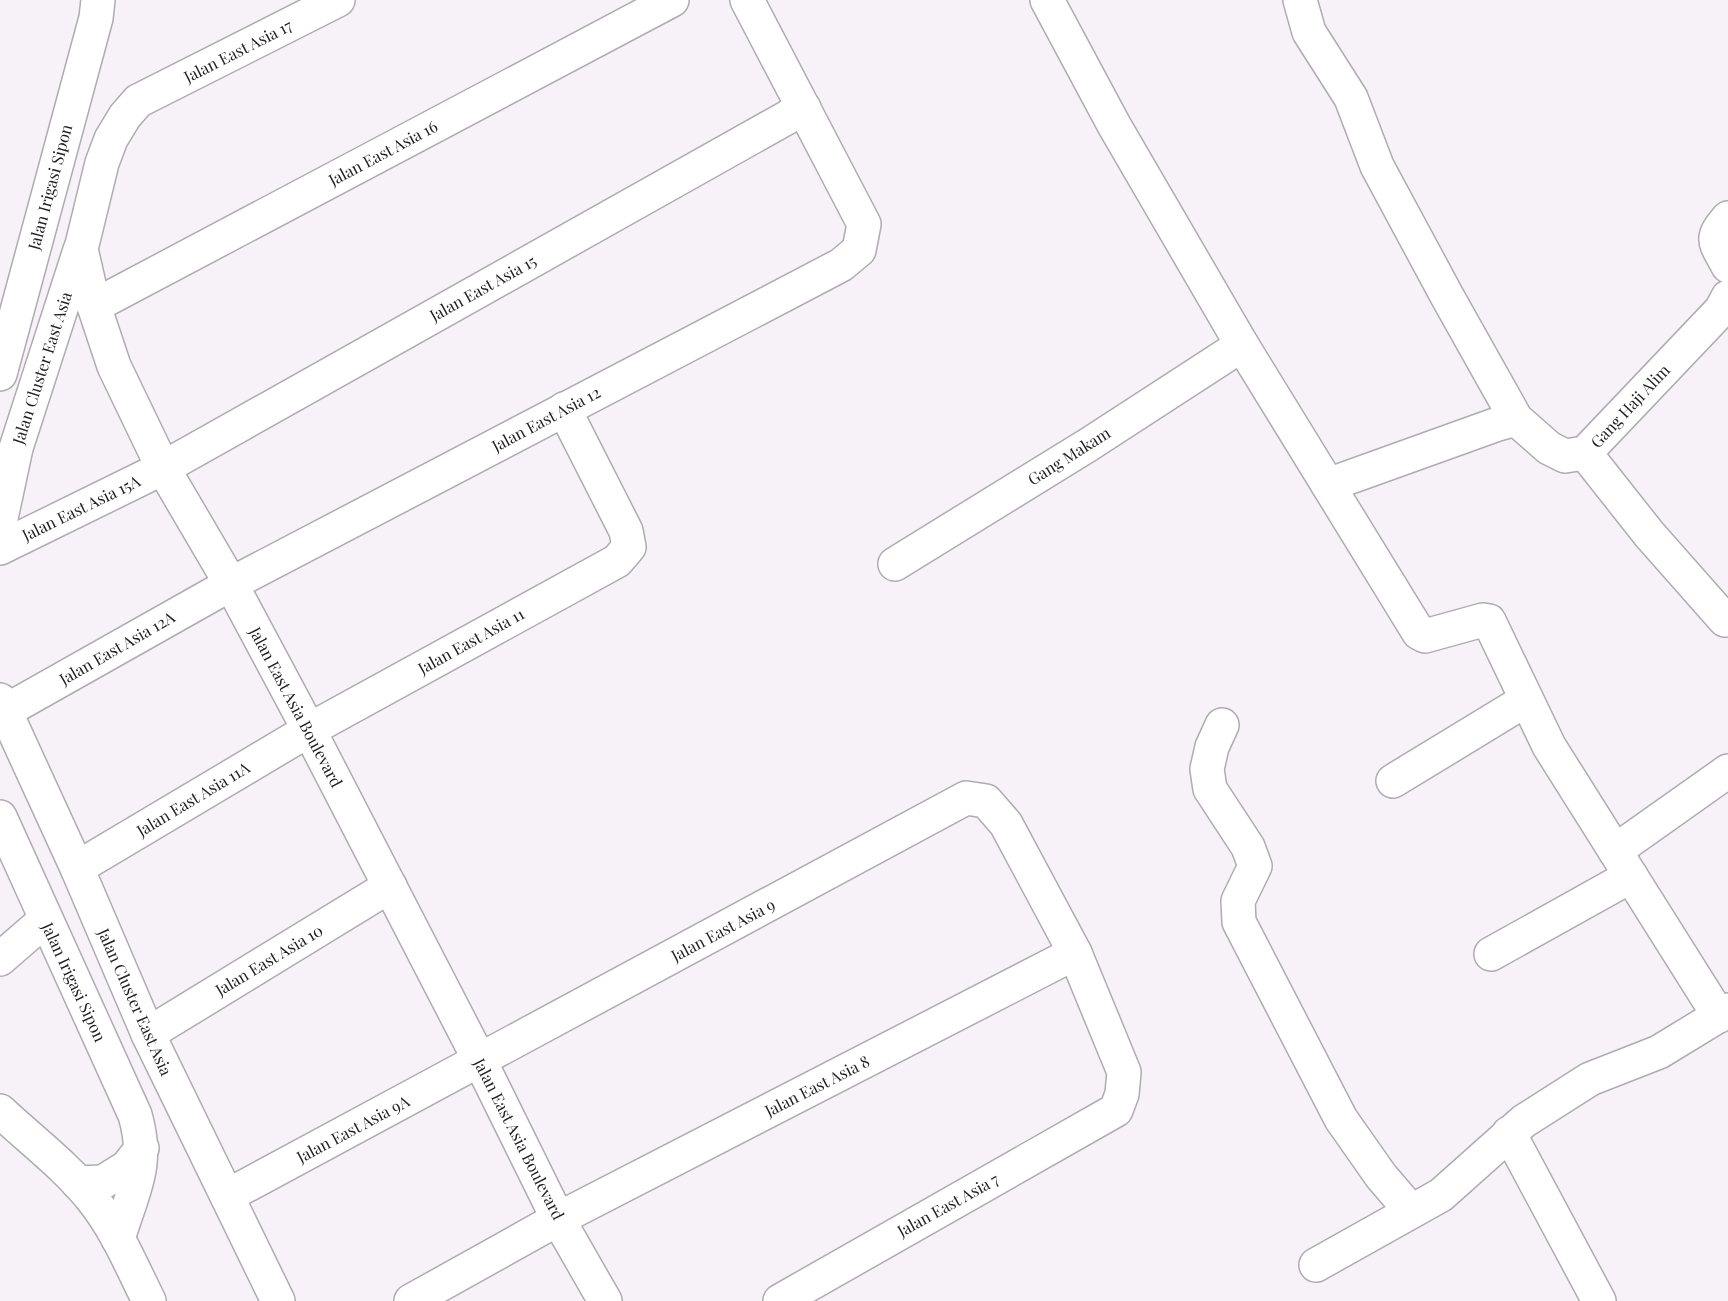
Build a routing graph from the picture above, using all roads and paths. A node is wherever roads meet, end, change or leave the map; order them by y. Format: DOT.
graph roads {
  1 [pos="98,0"];
  2 [pos="338,0"];
  3 [pos="672,0"];
  4 [pos="747,0"];
  5 [pos="1047,0"];
  6 [pos="1300,0"];
  7 [pos="138,101"];
  8 [pos="804,108"];
  9 [pos="1728,218"];
  10 [pos="81,249"];
  11 [pos="1728,266"];
  12 [pos="1728,297"];
  13 [pos="94,306"];
  14 [pos="1242,345"];
  15 [pos="0,374"];
  16 [pos="564,409"];
  17 [pos="1515,419"];
  18 [pos="1585,453"];
  19 [pos="163,468"];
  20 [pos="1328,485"];
  21 [pos="0,523"];
  22 [pos="0,548"];
  23 [pos="895,564"];
  24 [pos="231,584"];
  25 [pos="1725,620"];
  26 [pos="1526,700"];
  27 [pos="2,706"];
  28 [pos="1222,725"];
  29 [pos="309,730"];
  30 [pos="1728,771"];
  31 [pos="1393,781"];
  32 [pos="0,817"];
  33 [pos="1623,863"];
  34 [pos="77,868"];
  35 [pos="390,886"];
  36 [pos="38,926"];
  37 [pos="1075,953"];
  38 [pos="1491,954"];
  39 [pos="0,959"];
  40 [pos="1724,1013"];
  41 [pos="148,1034"];
  42 [pos="480,1061"];
  43 [pos="0,1112"];
  44 [pos="1509,1133"];
  45 [pos="142,1148"];
  46 [pos="78,1184"];
  47 [pos="226,1196"];
  48 [pos="1411,1212"];
  49 [pos="558,1219"];
  50 [pos="118,1239"];
  51 [pos="1316,1265"];
  52 [pos="149,1301"];
  53 [pos="278,1301"];
  54 [pos="411,1301"];
  55 [pos="605,1301"];
  56 [pos="780,1301"];
  57 [pos="1599,1301"];
  1 -- 15 [label="street, Jalan Irigasi Sipon"];
  2 -- 7 [label="street, Jalan East Asia 17"];
  3 -- 13 [label="street, Jalan East Asia 16"];
  4 -- 8 [label="street"];
  5 -- 14 [label="street"];
  6 -- 17 [label="street"];
  7 -- 10 [label="street, Jalan East Asia Boulevard"];
  8 -- 16 [label="street, Jalan East Asia 12"];
  8 -- 19 [label="street, Jalan East Asia 15"];
  9 -- 11 [label="street"];
  10 -- 13 [label="street, Jalan East Asia Boulevard"];
  10 -- 21 [label="street, Jalan Cluster East Asia"];
  12 -- 18 [label="street, Gang Haji Alim"];
  13 -- 19 [label="street, Jalan East Asia Boulevard"];
  14 -- 20 [label="street"];
  14 -- 23 [label="street, Gang Makam"];
  16 -- 24 [label="street, Jalan East Asia 12"];
  16 -- 29 [label="street, Jalan East Asia 11"];
  17 -- 18 [label="street, Gang Haji Alim"];
  17 -- 20 [label="street"];
  18 -- 25 [label="street"];
  19 -- 22 [label="street, Jalan East Asia 15A"];
  19 -- 24 [label="street, Jalan East Asia Boulevard"];
  20 -- 26 [label="street"];
  24 -- 27 [label="street, Jalan East Asia 12A"];
  24 -- 29 [label="street, Jalan East Asia Boulevard"];
  26 -- 31 [label="street"];
  26 -- 33 [label="street"];
  27 -- 34 [label="street, Jalan Cluster East Asia"];
  28 -- 48 [label="street"];
  29 -- 34 [label="street, Jalan East Asia 11A"];
  29 -- 35 [label="street, Jalan East Asia Boulevard"];
  30 -- 33 [label="street"];
  32 -- 36 [label="street, Jalan Irigasi Sipon"];
  33 -- 38 [label="street"];
  33 -- 40 [label="street"];
  34 -- 41 [label="street, Jalan Cluster East Asia"];
  35 -- 41 [label="street, Jalan East Asia 10"];
  35 -- 42 [label="street, Jalan East Asia Boulevard"];
  36 -- 39 [label="street"];
  36 -- 45 [label="street, Jalan Irigasi Sipon"];
  37 -- 42 [label="street, Jalan East Asia 9"];
  37 -- 49 [label="street, Jalan East Asia 8"];
  37 -- 56 [label="street, Jalan East Asia 7"];
  40 -- 44 [label="street"];
  41 -- 47 [label="street, Jalan Cluster East Asia"];
  42 -- 47 [label="street, Jalan East Asia 9A"];
  42 -- 49 [label="street, Jalan East Asia Boulevard"];
  43 -- 46 [label="street"];
  44 -- 48 [label="street"];
  44 -- 57 [label="street"];
  45 -- 46 [label="street"];
  45 -- 50 [label="street, Jalan Irigasi Sipon"];
  46 -- 50 [label="street"];
  47 -- 53 [label="street, Jalan Cluster East Asia"];
  48 -- 51 [label="street"];
  49 -- 54 [label="street, Jalan East Asia 8"];
  49 -- 55 [label="street, Jalan East Asia Boulevard"];
  50 -- 52 [label="street"];
}
